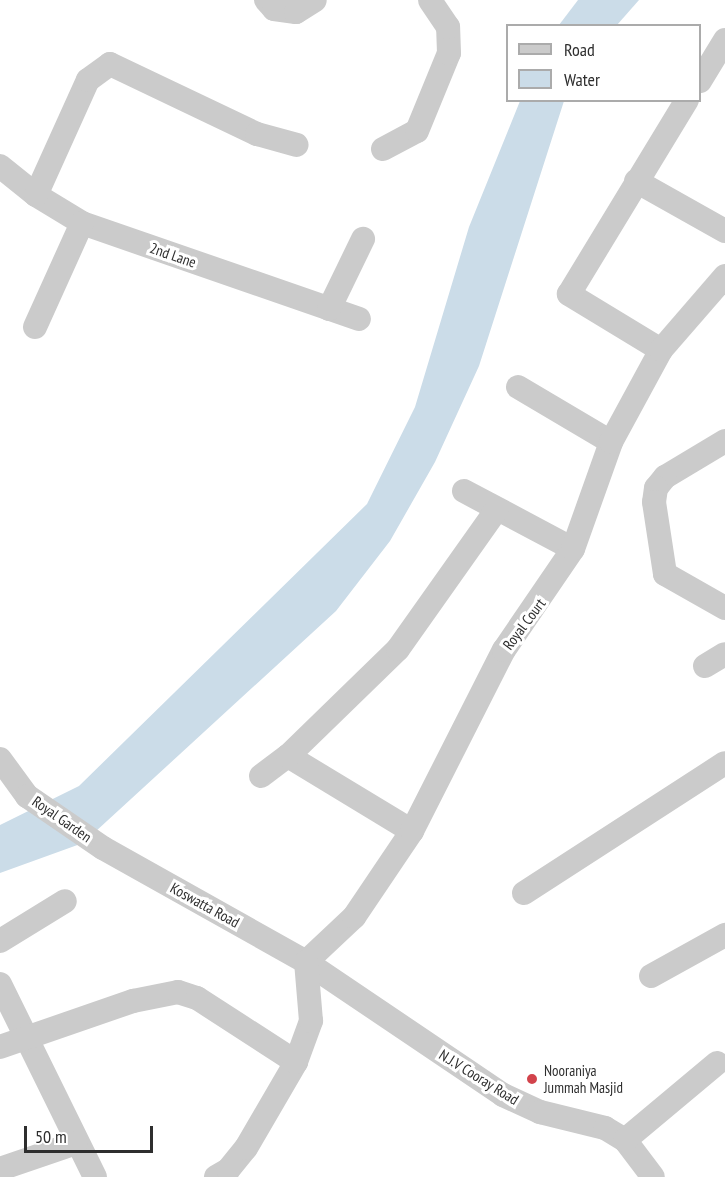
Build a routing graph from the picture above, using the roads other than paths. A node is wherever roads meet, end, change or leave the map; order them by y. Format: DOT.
graph roads {
  1 [pos="266,0"];
  2 [pos="315,0"];
  3 [pos="430,0"];
  4 [pos="725,40"];
  5 [pos="701,78"];
  6 [pos="686,102"];
  7 [pos="297,145"];
  8 [pos="383,149"];
  9 [pos="0,166"];
  10 [pos="636,181"];
  11 [pos="36,195"];
  12 [pos="82,223"];
  13 [pos="725,231"];
  14 [pos="363,239"];
  15 [pos="725,276"];
  16 [pos="329,309"];
  17 [pos="359,319"];
  18 [pos="35,327"];
  19 [pos="661,350"];
  20 [pos="518,387"];
  21 [pos="725,441"];
  22 [pos="611,442"];
  23 [pos="465,491"];
  24 [pos="497,509"];
  25 [pos="573,549"];
  26 [pos="725,608"];
  27 [pos="288,756"];
  28 [pos="0,759"];
  29 [pos="725,763"];
  30 [pos="261,776"];
  31 [pos="412,831"];
  32 [pos="104,848"];
  33 [pos="524,893"];
  34 [pos="65,901"];
  35 [pos="725,936"];
  36 [pos="0,941"];
  37 [pos="306,962"];
  38 [pos="651,976"];
  39 [pos="0,984"];
  40 [pos="396,1022"];
  41 [pos="28,1035"];
  42 [pos="0,1047"];
  43 [pos="296,1062"];
  44 [pos="717,1063"];
  45 [pos="625,1140"];
  46 [pos="76,1143"];
  47 [pos="0,1169"];
  48 [pos="95,1177"];
  49 [pos="216,1177"];
  50 [pos="653,1177"];
  1 -- 2 [label="street"];
  3 -- 8 [label="street"];
  4 -- 5 [label="street"];
  6 -- 10 [label="street"];
  7 -- 11 [label="street"];
  9 -- 11 [label="street, 2nd Lane"];
  10 -- 13 [label="street"];
  10 -- 19 [label="street"];
  11 -- 12 [label="street, 2nd Lane"];
  12 -- 16 [label="street, 2nd Lane"];
  12 -- 18 [label="street"];
  14 -- 16 [label="street"];
  15 -- 19 [label="street, Royal Court"];
  16 -- 17 [label="street, 2nd Lane"];
  19 -- 22 [label="street, Royal Court"];
  20 -- 22 [label="street"];
  21 -- 26 [label="street"];
  22 -- 25 [label="street, Royal Court"];
  23 -- 24 [label="street"];
  24 -- 25 [label="street"];
  24 -- 27 [label="street"];
  25 -- 31 [label="street, Royal Court"];
  27 -- 30 [label="street"];
  27 -- 31 [label="street"];
  28 -- 32 [label="street, Royal Garden"];
  29 -- 33 [label="street"];
  31 -- 37 [label="street, Royal Court"];
  32 -- 37 [label="street, Koswatta Road"];
  34 -- 36 [label="street"];
  35 -- 38 [label="street"];
  37 -- 40 [label="street, Koswatta Road"];
  37 -- 43 [label="street"];
  39 -- 41 [label="street"];
  40 -- 45 [label="street, N.J.V Cooray Road"];
  41 -- 42 [label="street"];
  41 -- 43 [label="street"];
  41 -- 46 [label="street"];
  43 -- 49 [label="street"];
  44 -- 45 [label="street"];
  45 -- 50 [label="street, N.J.V Cooray Road"];
  46 -- 47 [label="street"];
  46 -- 48 [label="street"];
}
